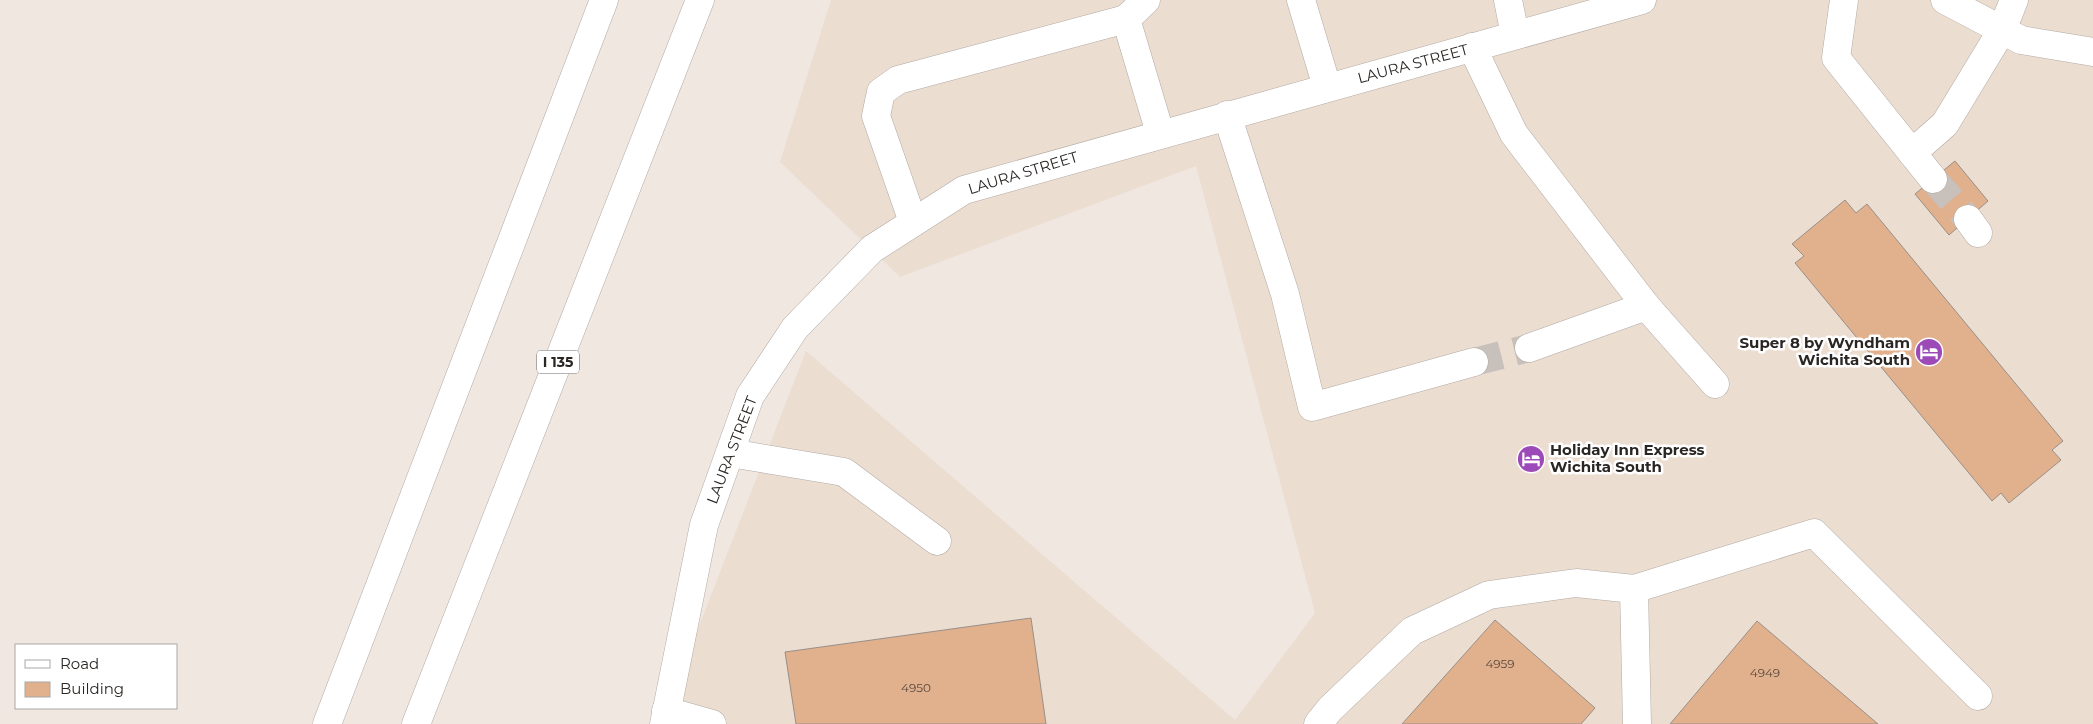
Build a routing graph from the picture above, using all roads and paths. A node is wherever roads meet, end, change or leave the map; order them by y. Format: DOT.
graph roads {
  1 [pos="604,0"];
  2 [pos="700,0"];
  3 [pos="1146,0"];
  4 [pos="1301,0"];
  5 [pos="1508,0"];
  6 [pos="1642,0"];
  7 [pos="1844,0"];
  8 [pos="1945,0"];
  9 [pos="2014,0"];
  10 [pos="1126,19"];
  11 [pos="2002,30"];
  12 [pos="1515,35"];
  13 [pos="1472,47"];
  14 [pos="2093,52"];
  15 [pos="1327,87"];
  16 [pos="1227,115"];
  17 [pos="1160,133"];
  18 [pos="1912,153"];
  19 [pos="1933,180"];
  20 [pos="914,222"];
  21 [pos="1646,306"];
  22 [pos="1530,348"];
  23 [pos="1474,362"];
  24 [pos="1715,384"];
  25 [pos="730,453"];
  26 [pos="937,541"];
  27 [pos="1634,589"];
  28 [pos="1978,696"];
  29 [pos="665,717"];
  30 [pos="327,724"];
  31 [pos="416,724"];
  32 [pos="712,724"];
  33 [pos="1318,724"];
  34 [pos="1637,724"];
  1 -- 30 [label="main road"];
  2 -- 31 [label="main road, I 135"];
  3 -- 10 [label="main road"];
  4 -- 15 [label="main road"];
  5 -- 12 [label="main road"];
  6 -- 12 [label="main road, LAURA STREET"];
  7 -- 18 [label="main road"];
  8 -- 11 [label="main road"];
  9 -- 11 [label="main road"];
  10 -- 17 [label="main road"];
  10 -- 20 [label="main road"];
  11 -- 14 [label="main road"];
  11 -- 18 [label="main road"];
  12 -- 13 [label="main road, LAURA STREET"];
  13 -- 15 [label="main road, LAURA STREET"];
  13 -- 21 [label="main road"];
  15 -- 16 [label="main road, LAURA STREET"];
  16 -- 17 [label="main road, LAURA STREET"];
  16 -- 23 [label="main road"];
  17 -- 20 [label="main road, LAURA STREET"];
  18 -- 19 [label="main road"];
  20 -- 25 [label="main road, LAURA STREET"];
  21 -- 22 [label="main road"];
  21 -- 24 [label="main road"];
  25 -- 26 [label="main road"];
  25 -- 29 [label="main road, LAURA STREET"];
  27 -- 28 [label="main road"];
  27 -- 33 [label="main road"];
  27 -- 34 [label="main road"];
  29 -- 32 [label="main road"];
}
